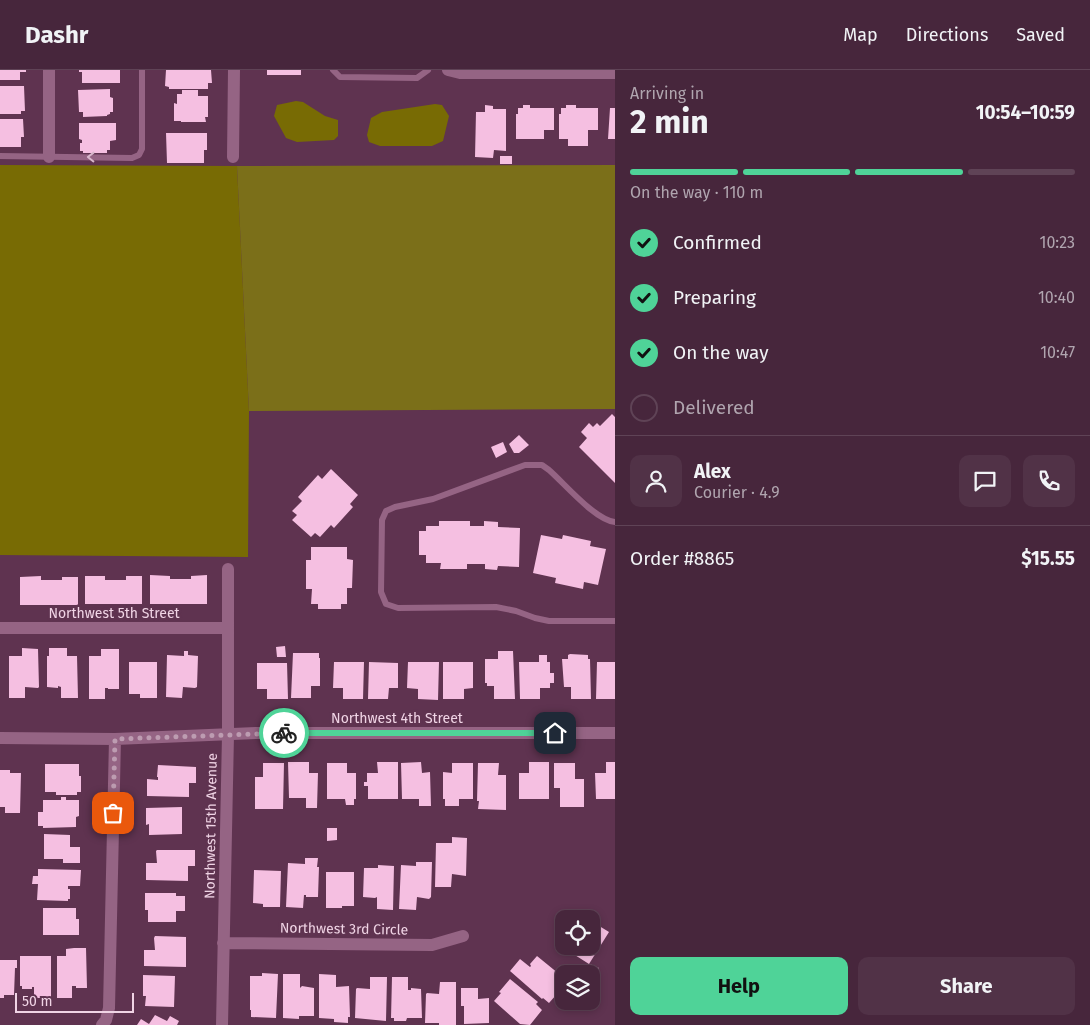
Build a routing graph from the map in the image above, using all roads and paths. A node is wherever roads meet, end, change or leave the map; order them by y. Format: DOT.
graph roads {
  1 [pos="49,70"];
  2 [pos="142,70"];
  3 [pos="234,70"];
  4 [pos="333,70"];
  5 [pos="428,70"];
  6 [pos="448,70"];
  7 [pos="615,73"];
  8 [pos="0,156"];
  9 [pos="49,157"];
  10 [pos="233,157"];
  11 [pos="615,522"];
  12 [pos="228,569"];
  13 [pos="615,621"];
  14 [pos="0,628"];
  15 [pos="228,628"];
  16 [pos="615,733"];
  17 [pos="228,735"];
  18 [pos="0,738"];
  19 [pos="115,739"];
  20 [pos="462,936"];
  21 [pos="223,943"];
  22 [pos="102,1025"];
  23 [pos="222,1025"];
  1 -- 9 [label="street"];
  2 -- 9 [label="lane, one-way"];
  3 -- 10 [label="street"];
  4 -- 5 [label="lane"];
  6 -- 7 [label="street"];
  8 -- 9 [label="lane"];
  11 -- 13 [label="lane"];
  12 -- 15 [label="street, Northwest 15th Avenue"];
  14 -- 15 [label="street, Northwest 5th Street"];
  15 -- 17 [label="street, Northwest 15th Avenue"];
  16 -- 17 [label="street, Northwest 4th Street"];
  17 -- 19 [label="street, Northwest 4th Street"];
  17 -- 21 [label="street, Northwest 15th Avenue"];
  18 -- 19 [label="street, Northwest 4th Street"];
  19 -- 22 [label="street"];
  20 -- 21 [label="street, Northwest 3rd Circle"];
  21 -- 23 [label="street, Northwest 15th Avenue"];
}
